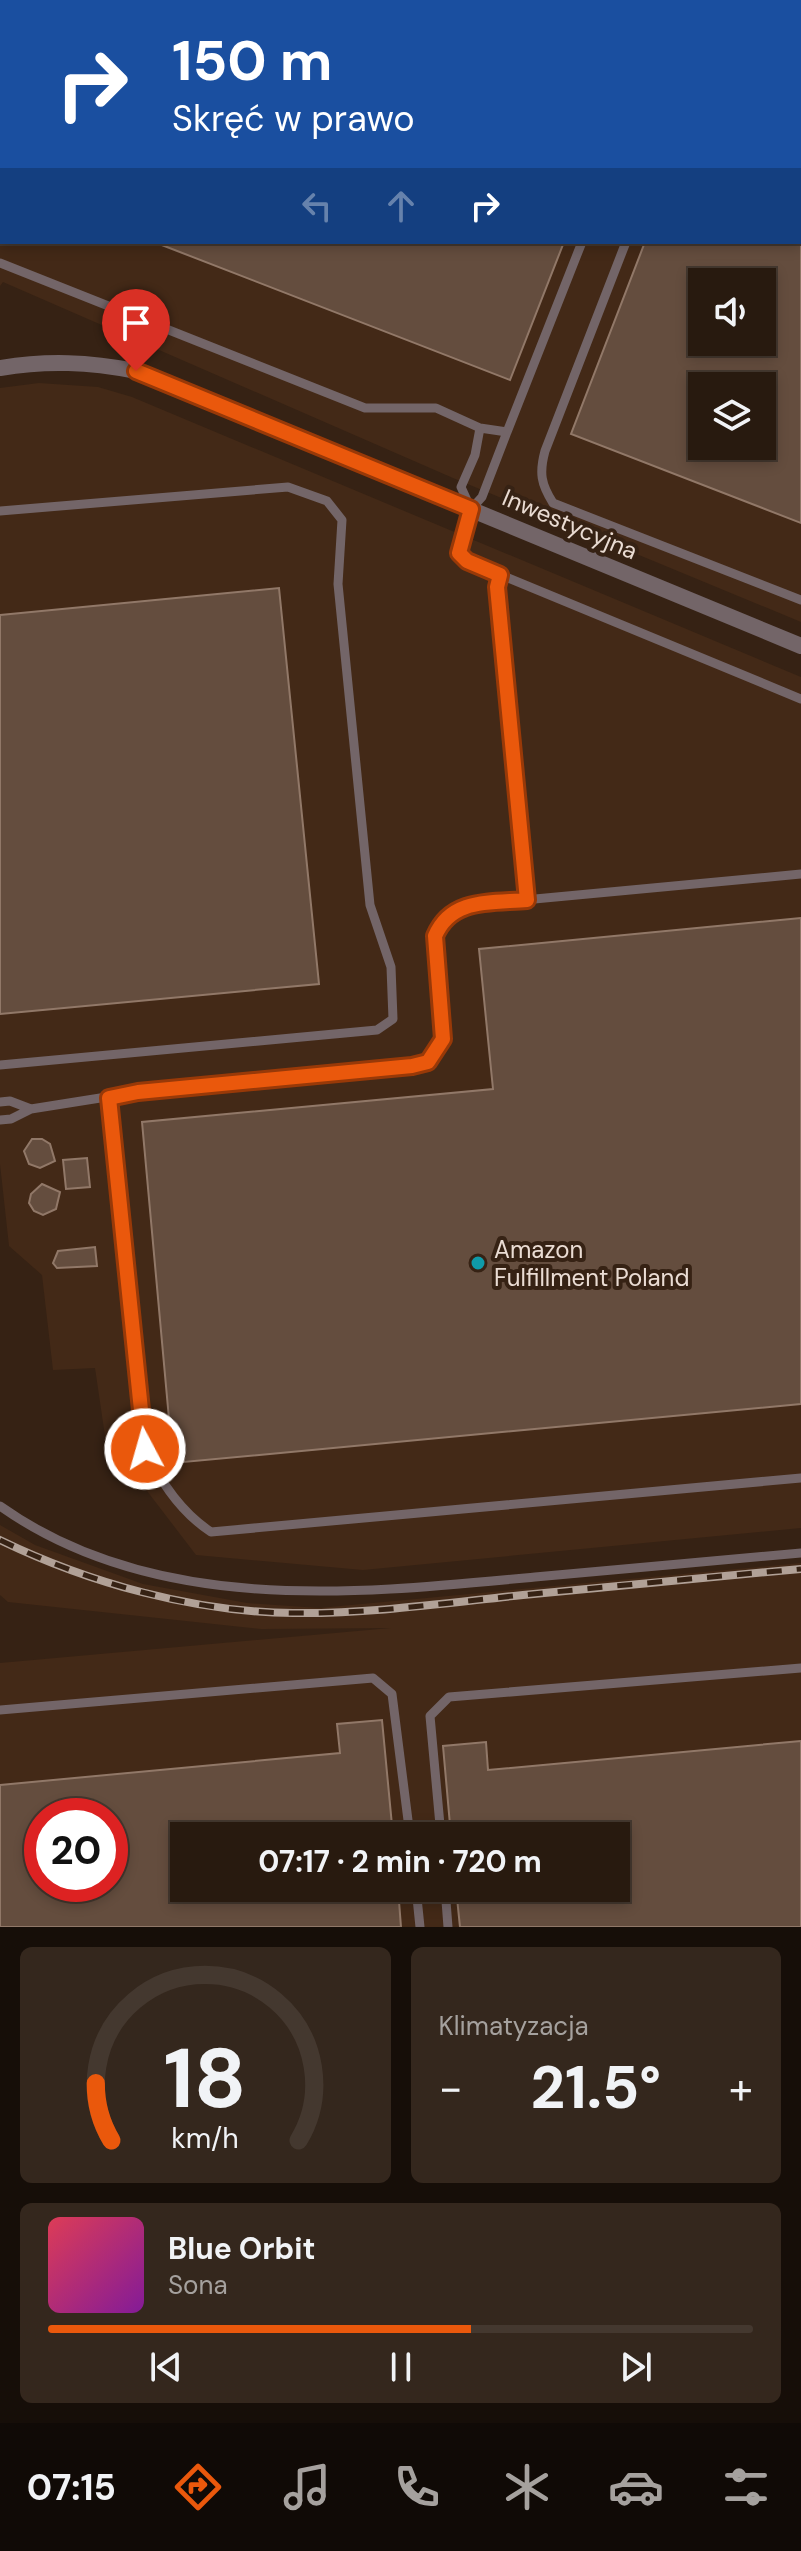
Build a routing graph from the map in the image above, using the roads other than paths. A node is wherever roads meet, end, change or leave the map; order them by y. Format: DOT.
graph roads {
  1 [pos="581,244"];
  2 [pos="625,244"];
  3 [pos="0,263"];
  4 [pos="0,368"];
  5 [pos="480,428"];
  6 [pos="507,432"];
  7 [pos="471,509"];
  8 [pos="0,511"];
  9 [pos="500,575"];
  10 [pos="801,600"];
  11 [pos="801,646"];
  12 [pos="801,699"];
  13 [pos="801,874"];
  14 [pos="527,900"];
  15 [pos="0,1065"];
  16 [pos="109,1098"];
  17 [pos="0,1102"];
  18 [pos="31,1109"];
  19 [pos="0,1120"];
  20 [pos="801,1478"];
  21 [pos="0,1506"];
  22 [pos="801,1553"];
  23 [pos="801,1668"];
  24 [pos="0,1710"];
  25 [pos="408,1822"];
  26 [pos="440,1822"];
  27 [pos="417,1902"];
  28 [pos="446,1902"];
  29 [pos="420,1927"];
  30 [pos="448,1927"];
  1 -- 6 [label="lane"];
  2 -- 10 [label="lane"];
  3 -- 5 [label="lane"];
  4 -- 7 [label="street, Inwestycyjna"];
  5 -- 6 [label="lane"];
  5 -- 7 [label="lane"];
  6 -- 7 [label="lane"];
  7 -- 9 [label="lane"];
  7 -- 11 [label="street, Inwestycyjna"];
  8 -- 15 [label="lane"];
  9 -- 12 [label="lane"];
  9 -- 14 [label="lane"];
  13 -- 14 [label="lane"];
  14 -- 16 [label="lane"];
  16 -- 18 [label="lane"];
  16 -- 20 [label="lane"];
  17 -- 18 [label="lane"];
  18 -- 19 [label="lane"];
  21 -- 22 [label="lane"];
  23 -- 26 [label="lane"];
  24 -- 25 [label="lane"];
  27 -- 29 [label="lane"];
  28 -- 30 [label="lane"];
}
